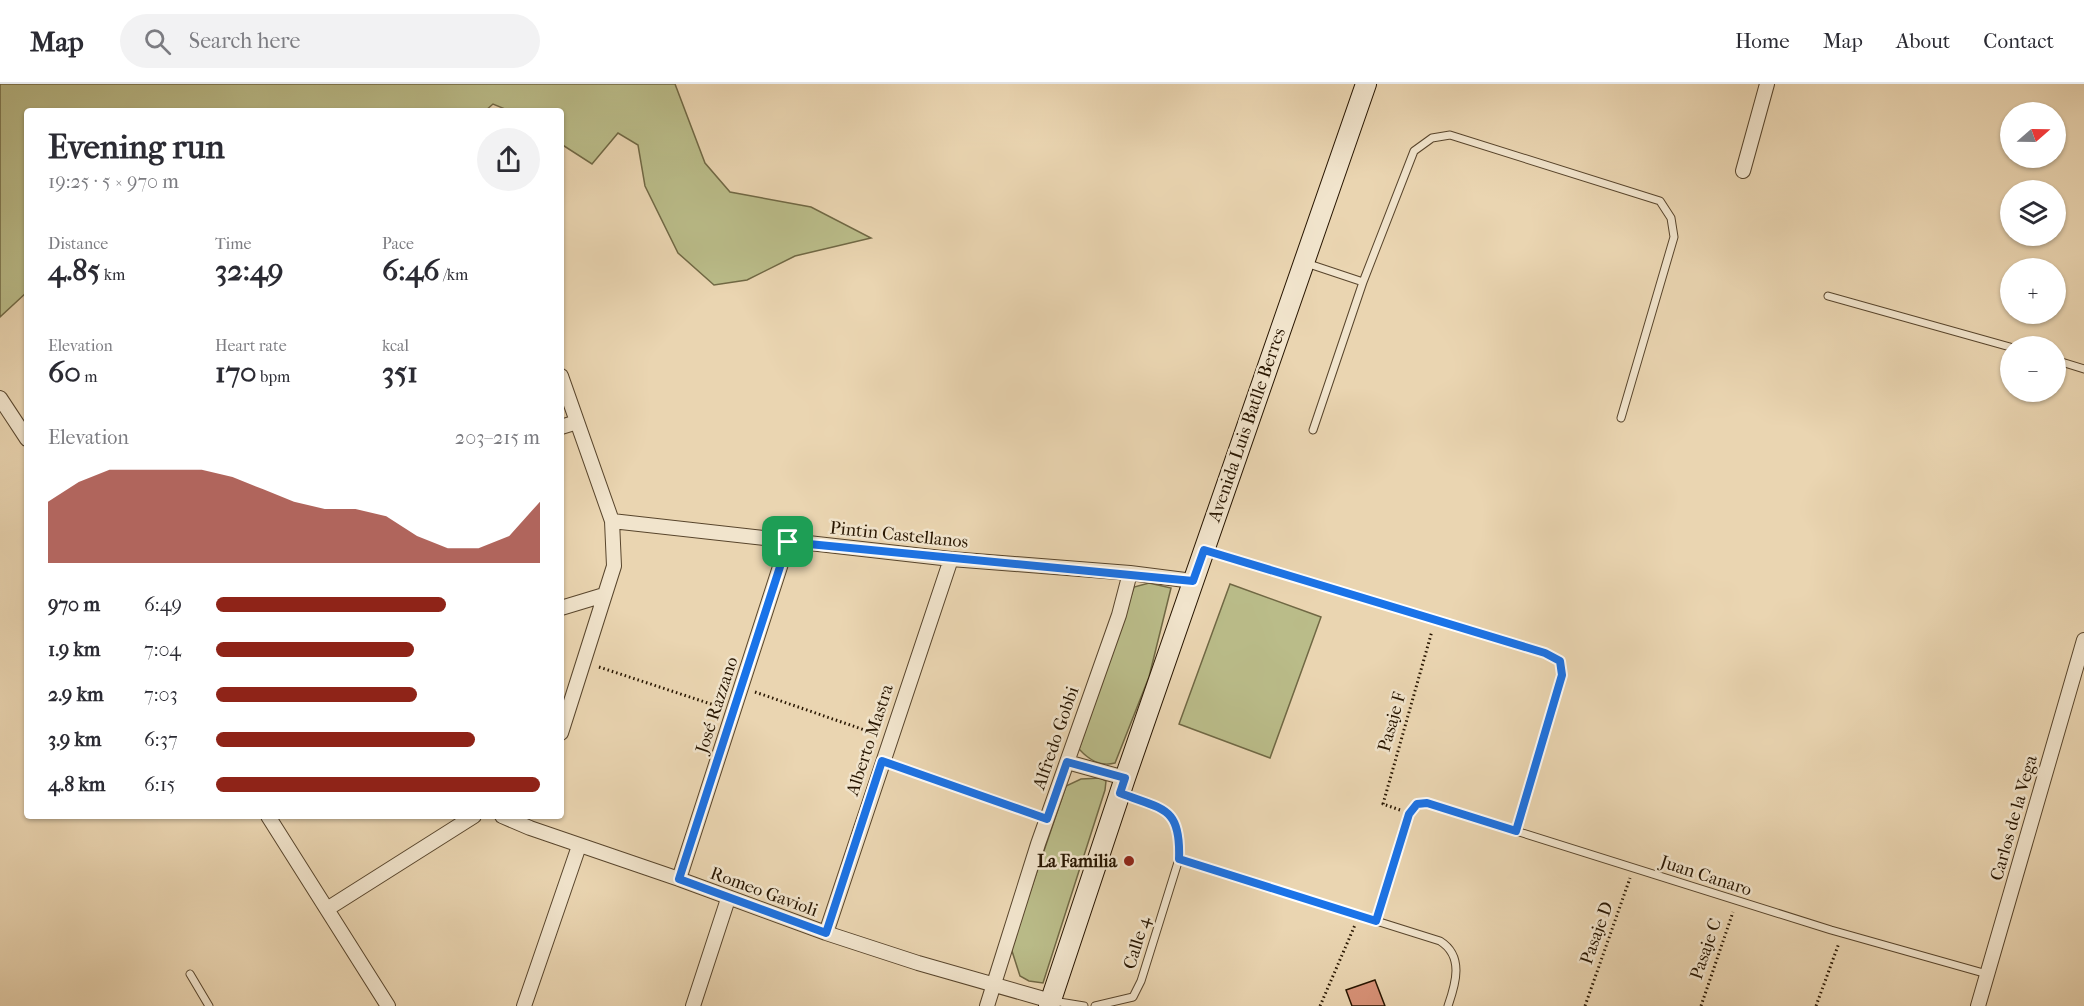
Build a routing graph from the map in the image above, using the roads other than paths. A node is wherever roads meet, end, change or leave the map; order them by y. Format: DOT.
graph roads {
  1 [pos="1366,84"];
  2 [pos="1767,84"];
  3 [pos="1743,171"];
  4 [pos="1304,262"];
  5 [pos="1363,282"];
  6 [pos="1828,296"];
  7 [pos="2000,345"];
  8 [pos="2066,363"];
  9 [pos="2084,369"];
  10 [pos="564,385"];
  11 [pos="0,398"];
  12 [pos="1621,418"];
  13 [pos="577,422"];
  14 [pos="564,427"];
  15 [pos="1313,430"];
  16 [pos="24,434"];
  17 [pos="612,521"];
  18 [pos="788,542"];
  19 [pos="1204,550"];
  20 [pos="951,559"];
  21 [pos="1130,573"];
  22 [pos="1193,581"];
  23 [pos="604,595"];
  24 [pos="564,607"];
  25 [pos="2084,640"];
  26 [pos="564,724"];
  27 [pos="1067,762"];
  28 [pos="1123,785"];
  29 [pos="270,819"];
  30 [pos="469,819"];
  31 [pos="517,819"];
  32 [pos="532,822"];
  33 [pos="1516,831"];
  34 [pos="579,846"];
  35 [pos="1179,859"];
  36 [pos="679,879"];
  37 [pos="728,899"];
  38 [pos="327,909"];
  39 [pos="1376,921"];
  40 [pos="826,933"];
  41 [pos="190,974"];
  42 [pos="1988,975"];
  43 [pos="994,984"];
  44 [pos="1050,1004"];
  45 [pos="209,1006"];
  46 [pos="388,1006"];
  47 [pos="524,1006"];
  48 [pos="693,1006"];
  49 [pos="987,1006"];
  50 [pos="1084,1006"];
  51 [pos="1095,1006"];
  52 [pos="1448,1006"];
  53 [pos="1978,1006"];
  1 -- 4 [label="main road, Avenida Luis Batlle Berres"];
  2 -- 3 [label="street"];
  4 -- 5 [label="lane"];
  4 -- 19 [label="main road, Avenida Luis Batlle Berres"];
  5 -- 12 [label="lane"];
  5 -- 15 [label="lane"];
  6 -- 7 [label="lane"];
  8 -- 9 [label="lane"];
  10 -- 13 [label="street"];
  11 -- 16 [label="street"];
  13 -- 14 [label="street"];
  13 -- 17 [label="street"];
  17 -- 18 [label="street, Pintin Castellanos"];
  17 -- 23 [label="street"];
  18 -- 20 [label="street, Pintin Castellanos"];
  18 -- 36 [label="street, José Razzano"];
  19 -- 22 [label="main road, Avenida Luis Batlle Berres"];
  19 -- 33 [label="lane"];
  20 -- 21 [label="street, Pintin Castellanos"];
  20 -- 40 [label="street, Alberto Mastra"];
  21 -- 22 [label="street, Pintin Castellanos"];
  21 -- 27 [label="street, Alfredo Gobbi"];
  22 -- 28 [label="main road, Avenida Luis Batlle Berres"];
  23 -- 24 [label="street"];
  23 -- 26 [label="street"];
  25 -- 42 [label="street, Carlos de la Vega"];
  27 -- 28 [label="street"];
  27 -- 43 [label="street, Alfredo Gobbi"];
  28 -- 35 [label="lane"];
  28 -- 44 [label="main road, Avenida Luis Batlle Berres"];
  29 -- 38 [label="street"];
  30 -- 38 [label="street"];
  31 -- 32 [label="street, Romeo Gavioli"];
  32 -- 34 [label="street, Romeo Gavioli"];
  33 -- 39 [label="lane, Juan Canaro"];
  33 -- 42 [label="lane, Juan Canaro"];
  34 -- 36 [label="street, Romeo Gavioli"];
  34 -- 47 [label="street"];
  35 -- 39 [label="lane"];
  35 -- 51 [label="lane, Calle 4"];
  36 -- 37 [label="street, Romeo Gavioli"];
  37 -- 40 [label="street, Romeo Gavioli"];
  37 -- 48 [label="street"];
  38 -- 46 [label="street"];
  39 -- 52 [label="lane"];
  40 -- 43 [label="street, Romeo Gavioli"];
  41 -- 45 [label="lane"];
  42 -- 53 [label="street, Carlos de la Vega"];
  43 -- 44 [label="street, Romeo Gavioli"];
  43 -- 49 [label="street, Alfredo Gobbi"];
  44 -- 50 [label="lane"];
}
